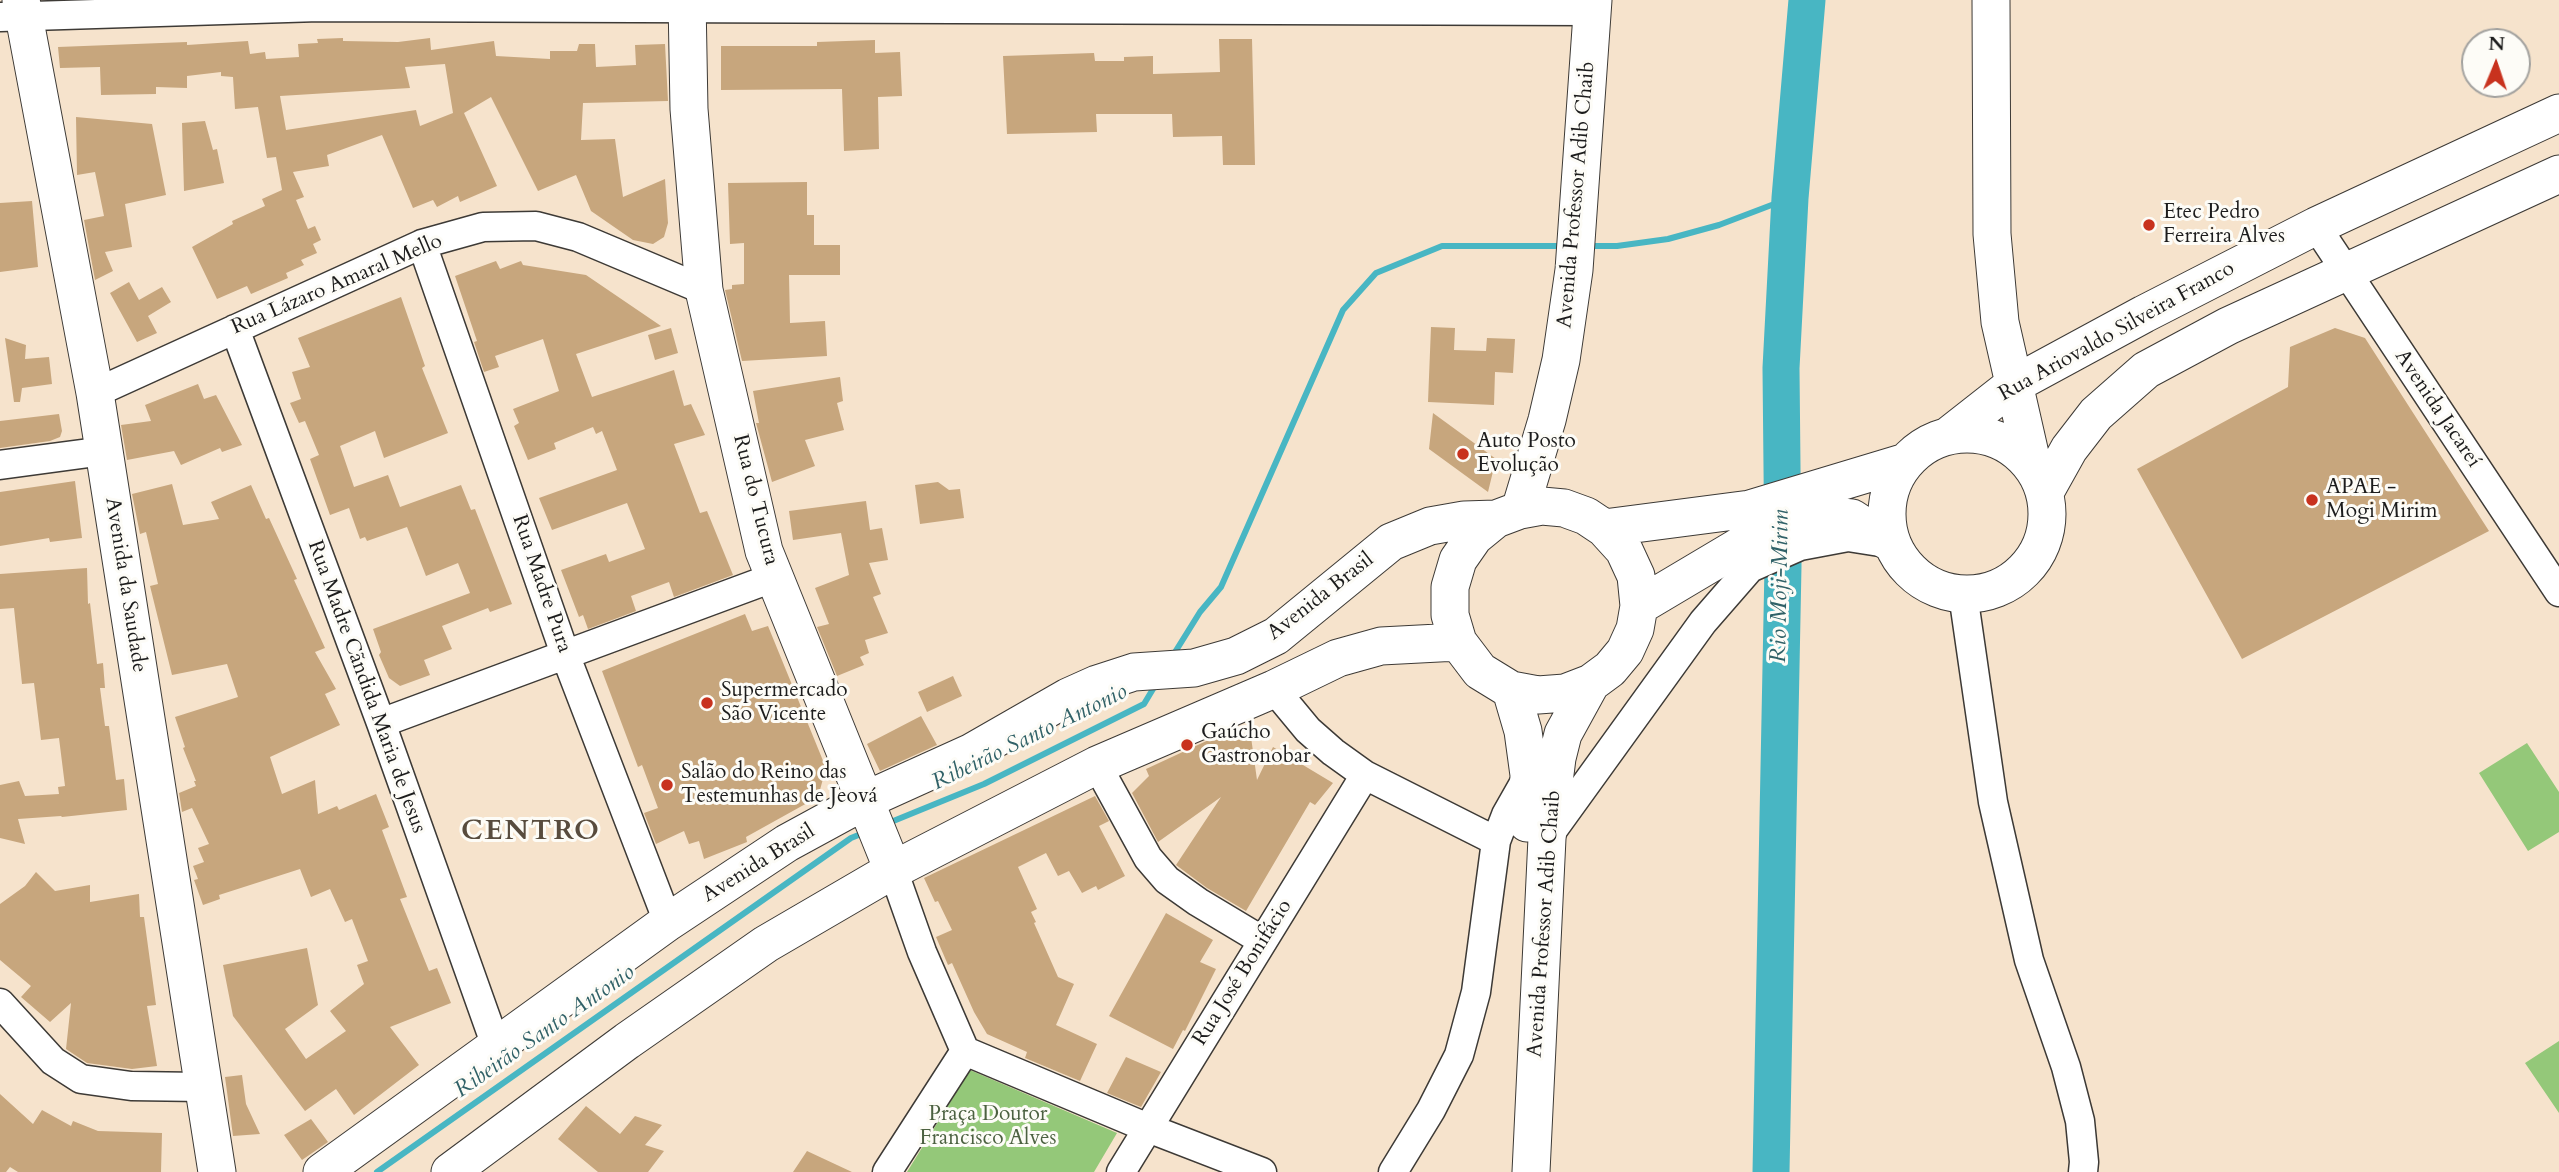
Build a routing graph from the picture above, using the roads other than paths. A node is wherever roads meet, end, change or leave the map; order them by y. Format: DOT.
graph roads {
  1 [pos="1991,0"];
  2 [pos="319,3"];
  3 [pos="687,4"];
  4 [pos="1307,5"];
  5 [pos="1593,6"];
  6 [pos="15,11"];
  7 [pos="2559,113"];
  8 [pos="2559,174"];
  9 [pos="2316,226"];
  10 [pos="422,244"];
  11 [pos="2346,272"];
  12 [pos="704,290"];
  13 [pos="234,329"];
  14 [pos="2013,385"];
  15 [pos="95,393"];
  16 [pos="1948,436"];
  17 [pos="104,452"];
  18 [pos="1906,462"];
  19 [pos="0,465"];
  20 [pos="2039,480"];
  21 [pos="1808,506"];
  22 [pos="1508,514"];
  23 [pos="1604,528"];
  24 [pos="1750,539"];
  25 [pos="1892,544"];
  26 [pos="2550,559"];
  27 [pos="775,577"];
  28 [pos="2559,592"];
  29 [pos="1963,594"];
  30 [pos="1639,606"];
  31 [pos="1458,642"];
  32 [pos="565,654"];
  33 [pos="1591,684"];
  34 [pos="1274,688"];
  35 [pos="1510,690"];
  36 [pos="381,723"];
  37 [pos="1097,765"];
  38 [pos="1365,775"];
  39 [pos="1529,775"];
  40 [pos="868,806"];
  41 [pos="1547,838"];
  42 [pos="1496,841"];
  43 [pos="890,862"];
  44 [pos="668,922"];
  45 [pos="1263,941"];
  46 [pos="0,1003"];
  47 [pos="496,1046"];
  48 [pos="965,1051"];
  49 [pos="202,1087"];
  50 [pos="1148,1128"];
  51 [pos="217,1172"];
  52 [pos="322,1172"];
  53 [pos="450,1172"];
  54 [pos="887,1172"];
  55 [pos="1121,1172"];
  56 [pos="1262,1172"];
  57 [pos="1392,1172"];
  58 [pos="1509,1172"];
  59 [pos="1531,1172"];
  60 [pos="2083,1172"];
  1 -- 14 [label="main road"];
  2 -- 3 [label="street"];
  2 -- 6 [label="street"];
  3 -- 4 [label="street"];
  3 -- 12 [label="main road, Rua do Tucura"];
  4 -- 5 [label="street"];
  5 -- 22 [label="main road, Avenida Professor Adib Chaib"];
  6 -- 15 [label="main road, Avenida da Saudade"];
  7 -- 9 [label="main road, Rua Ariovaldo Silveira Franco"];
  8 -- 11 [label="main road"];
  9 -- 11 [label="street, Avenida Jacareí"];
  9 -- 14 [label="main road, Rua Ariovaldo Silveira Franco"];
  10 -- 12 [label="street, Rua Lázaro Amaral Mello"];
  10 -- 13 [label="street, Rua Lázaro Amaral Mello"];
  10 -- 32 [label="street, Rua Madre Pura"];
  11 -- 20 [label="main road"];
  11 -- 26 [label="street, Avenida Jacareí"];
  12 -- 27 [label="main road, Rua do Tucura"];
  13 -- 15 [label="street, Rua Lázaro Amaral Mello"];
  13 -- 36 [label="street, Rua Madre Cãndida Maria de Jesus"];
  14 -- 16 [label="main road, Rua Ariovaldo Silveira Franco"];
  14 -- 20 [label="main road"];
  15 -- 17 [label="main road, Avenida da Saudade"];
  16 -- 18 [label="main road"];
  16 -- 20 [label="main road"];
  17 -- 19 [label="street"];
  17 -- 49 [label="main road, Avenida da Saudade"];
  18 -- 21 [label="main road"];
  18 -- 25 [label="main road"];
  20 -- 29 [label="main road"];
  21 -- 24 [label="main road"];
  21 -- 25 [label="main road"];
  22 -- 23 [label="main road"];
  22 -- 31 [label="main road"];
  22 -- 40 [label="main road, Avenida Brasil"];
  23 -- 24 [label="main road"];
  23 -- 30 [label="main road"];
  24 -- 25 [label="street"];
  24 -- 30 [label="main road"];
  24 -- 41 [label="street"];
  25 -- 29 [label="main road"];
  26 -- 28 [label="street, Avenida Jacareí"];
  27 -- 32 [label="street"];
  27 -- 40 [label="main road, Rua do Tucura"];
  29 -- 60 [label="street"];
  30 -- 33 [label="main road"];
  31 -- 34 [label="main road"];
  31 -- 35 [label="main road"];
  32 -- 36 [label="street"];
  32 -- 44 [label="street, Rua Madre Pura"];
  33 -- 35 [label="main road"];
  33 -- 41 [label="main road, Avenida Professor Adib Chaib"];
  34 -- 37 [label="main road"];
  34 -- 38 [label="street"];
  35 -- 39 [label="main road, Avenida Professor Adib Chaib"];
  36 -- 47 [label="street, Rua Madre Cãndida Maria de Jesus"];
  37 -- 43 [label="main road"];
  37 -- 45 [label="street"];
  38 -- 42 [label="street"];
  38 -- 45 [label="street, Rua José Bonifácio"];
  39 -- 42 [label="street"];
  39 -- 58 [label="main road, Avenida Professor Adib Chaib"];
  40 -- 43 [label="main road, Rua do Tucura"];
  40 -- 44 [label="main road, Avenida Brasil"];
  41 -- 59 [label="main road, Avenida Professor Adib Chaib"];
  42 -- 57 [label="street"];
  43 -- 48 [label="street, Rua do Tucura"];
  43 -- 53 [label="main road"];
  44 -- 47 [label="main road, Avenida Brasil"];
  45 -- 50 [label="street, Rua José Bonifácio"];
  46 -- 49 [label="street"];
  47 -- 52 [label="main road, Avenida Brasil"];
  48 -- 50 [label="street"];
  48 -- 54 [label="street"];
  49 -- 51 [label="main road, Avenida da Saudade"];
  50 -- 55 [label="street, Rua José Bonifácio"];
  50 -- 56 [label="street"];
}
